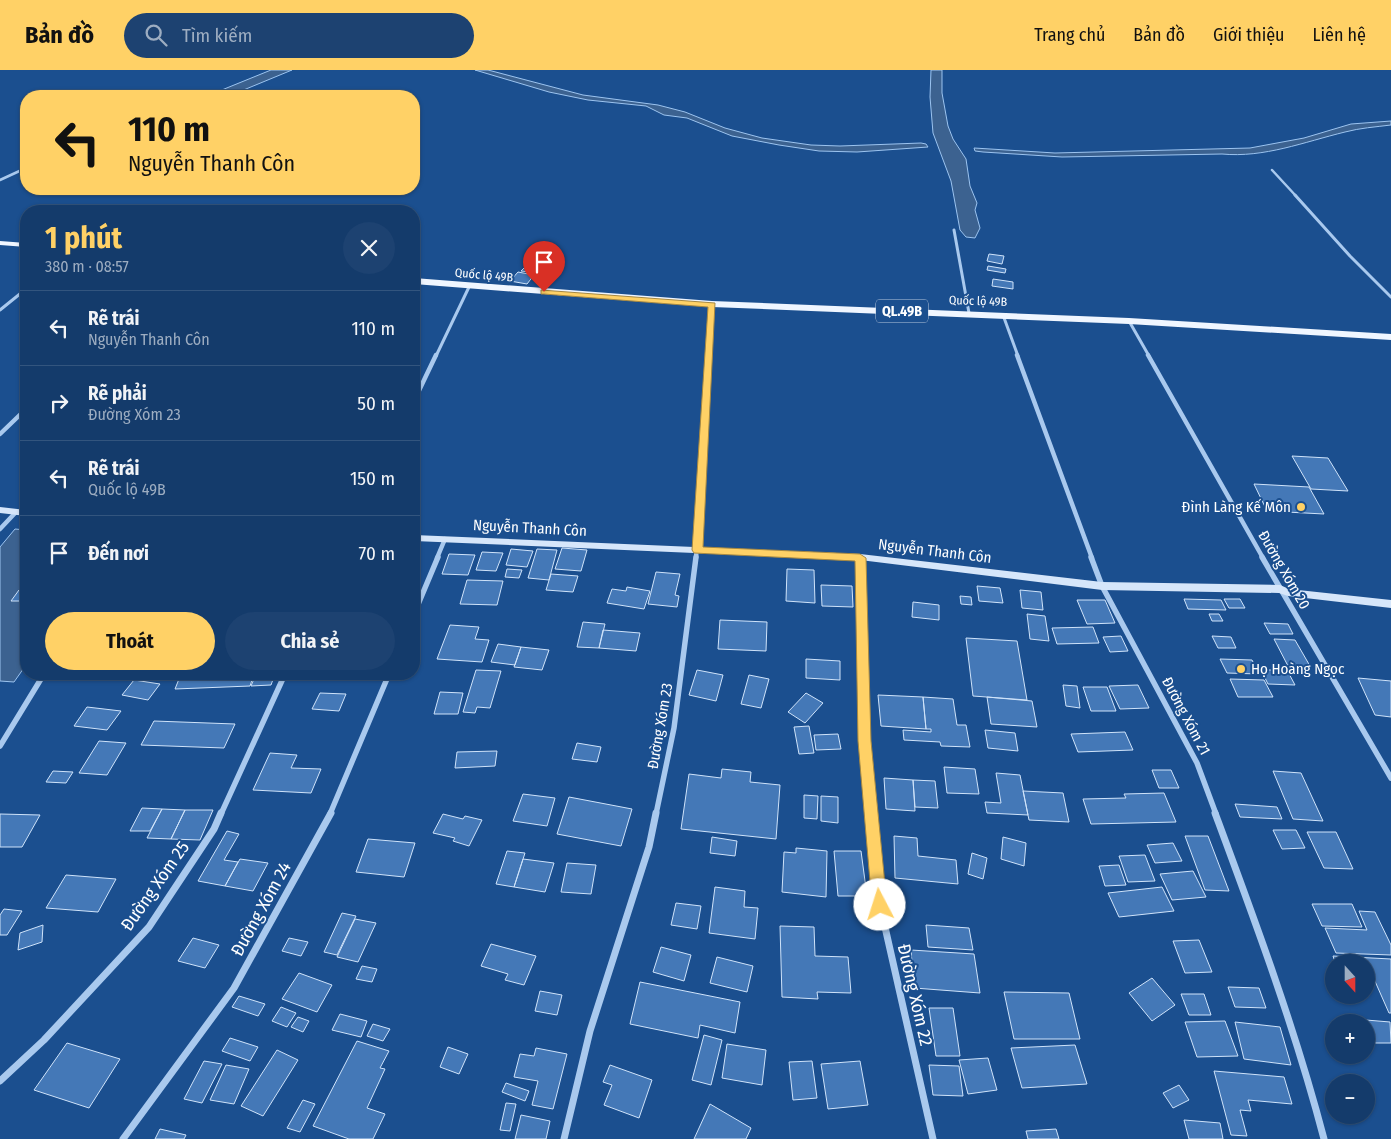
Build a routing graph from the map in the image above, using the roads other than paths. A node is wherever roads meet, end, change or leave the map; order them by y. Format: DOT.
graph roads {
  1 [pos="1272,170"];
  2 [pos="20,171"];
  3 [pos="0,180"];
  4 [pos="954,230"];
  5 [pos="0,243"];
  6 [pos="20,245"];
  7 [pos="420,282"];
  8 [pos="470,286"];
  9 [pos="20,294"];
  10 [pos="1391,298"];
  11 [pos="712,304"];
  12 [pos="0,310"];
  13 [pos="969,313"];
  14 [pos="1003,315"];
  15 [pos="1129,320"];
  16 [pos="1391,337"];
  17 [pos="420,389"];
  18 [pos="20,415"];
  19 [pos="0,434"];
  20 [pos="0,510"];
  21 [pos="16,512"];
  22 [pos="20,512"];
  23 [pos="0,529"];
  24 [pos="420,538"];
  25 [pos="444,539"];
  26 [pos="698,550"];
  27 [pos="860,558"];
  28 [pos="1102,586"];
  29 [pos="1280,589"];
  30 [pos="420,599"];
  31 [pos="1391,604"];
  32 [pos="40,680"];
  33 [pos="281,680"];
  34 [pos="387,680"];
  35 [pos="0,746"];
  36 [pos="1391,778"];
  37 [pos="0,1081"];
  38 [pos="123,1139"];
  39 [pos="564,1139"];
  40 [pos="934,1139"];
  41 [pos="1324,1139"];
  1 -- 10 [label="street"];
  2 -- 3 [label="street"];
  4 -- 13 [label="street"];
  5 -- 6 [label="main road"];
  7 -- 8 [label="main road, Quốc lộ 49B / QL.49B"];
  8 -- 11 [label="main road, Quốc lộ 49B / QL.49B"];
  8 -- 17 [label="street"];
  9 -- 12 [label="street"];
  11 -- 13 [label="main road, Quốc lộ 49B / QL.49B"];
  11 -- 26 [label="street, Đường Xóm 23"];
  13 -- 14 [label="main road, Quốc lộ 49B / QL.49B"];
  14 -- 15 [label="main road, Quốc lộ 49B / QL.49B"];
  14 -- 28 [label="street, Đường Xóm 21"];
  15 -- 16 [label="main road, Quốc lộ 49B / QL.49B"];
  15 -- 29 [label="street, Đường Xóm 20"];
  18 -- 19 [label="street"];
  20 -- 21 [label="street"];
  21 -- 22 [label="street"];
  21 -- 23 [label="street"];
  24 -- 25 [label="street, Nguyễn Thanh Côn"];
  25 -- 26 [label="street, Nguyễn Thanh Côn"];
  25 -- 30 [label="street"];
  26 -- 27 [label="street, Nguyễn Thanh Côn"];
  26 -- 39 [label="street, Đường Xóm 23"];
  27 -- 28 [label="street, Nguyễn Thanh Côn"];
  27 -- 40 [label="street, Đường Xóm 22"];
  28 -- 29 [label="street, Nguyễn Thanh Côn"];
  28 -- 41 [label="street, Đường Xóm 21"];
  29 -- 31 [label="street, Nguyễn Thanh Côn"];
  29 -- 36 [label="street, Đường Xóm 20"];
  32 -- 35 [label="street"];
  33 -- 37 [label="street, Đường Xóm 25"];
  34 -- 38 [label="street, Đường Xóm 24"];
}
